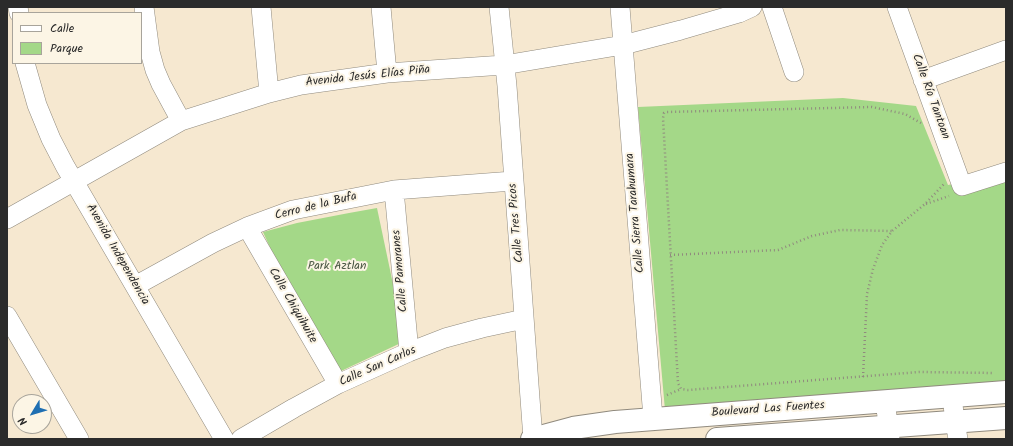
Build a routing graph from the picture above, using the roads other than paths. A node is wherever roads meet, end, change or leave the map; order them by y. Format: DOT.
graph roads {
  1 [pos="144,7"];
  2 [pos="261,7"];
  3 [pos="381,7"];
  4 [pos="499,7"];
  5 [pos="620,7"];
  6 [pos="772,7"];
  7 [pos="897,7"];
  8 [pos="743,9"];
  9 [pos="623,46"];
  10 [pos="1006,50"];
  11 [pos="25,64"];
  12 [pos="504,65"];
  13 [pos="794,72"];
  14 [pos="387,73"];
  15 [pos="923,80"];
  16 [pos="268,93"];
  17 [pos="181,121"];
  18 [pos="1006,172"];
  19 [pos="74,181"];
  20 [pos="513,181"];
  21 [pos="394,190"];
  22 [pos="7,219"];
  23 [pos="246,227"];
  24 [pos="135,286"];
  25 [pos="7,316"];
  26 [pos="524,319"];
  27 [pos="409,352"];
  28 [pos="1002,383"];
  29 [pos="338,384"];
  30 [pos="952,396"];
  31 [pos="885,401"];
  32 [pos="653,418"];
  33 [pos="1006,418"];
  34 [pos="957,431"];
  35 [pos="889,433"];
  36 [pos="773,437"];
  37 [pos="79,439"];
  38 [pos="224,439"];
  39 [pos="241,439"];
  40 [pos="533,439"];
  41 [pos="717,439"];
  1 -- 17 [label="street"];
  2 -- 16 [label="street"];
  3 -- 14 [label="street"];
  4 -- 12 [label="street, Calle Tres Picos"];
  5 -- 9 [label="street, Calle Sierra Tarahumara"];
  6 -- 13 [label="street"];
  7 -- 15 [label="street, Calle Río Tantoan"];
  8 -- 9 [label="street, Avenida Jesús Elías Piña"];
  9 -- 12 [label="street, Avenida Jesús Elías Piña"];
  9 -- 32 [label="street, Calle Sierra Tarahumara"];
  10 -- 15 [label="street"];
  11 -- 19 [label="street, Avenida Independencia"];
  12 -- 14 [label="street, Avenida Jesús Elías Piña"];
  12 -- 20 [label="street, Calle Tres Picos"];
  14 -- 16 [label="street, Avenida Jesús Elías Piña"];
  15 -- 18 [label="street, Calle Río Tantoan"];
  16 -- 17 [label="street, Avenida Jesús Elías Piña"];
  17 -- 19 [label="street, Avenida Jesús Elías Piña"];
  19 -- 22 [label="street, Avenida Jesús Elías Piña"];
  19 -- 24 [label="street, Avenida Independencia"];
  20 -- 21 [label="street, Cerro de la Bufa"];
  20 -- 26 [label="street, Calle Tres Picos"];
  21 -- 23 [label="street, Cerro de la Bufa"];
  21 -- 27 [label="street, Calle Pamoranes"];
  23 -- 24 [label="street, Cerro de la Bufa"];
  23 -- 29 [label="street, Calle Chiquihuite"];
  24 -- 38 [label="street, Avenida Independencia"];
  25 -- 37 [label="street"];
  26 -- 27 [label="street, Calle San Carlos"];
  26 -- 40 [label="street, Calle Tres Picos"];
  27 -- 29 [label="street, Calle San Carlos"];
  28 -- 30 [label="main road, Boulevard Las Fuentes"];
  29 -- 39 [label="street, Calle San Carlos"];
  30 -- 31 [label="main road, Boulevard Las Fuentes"];
  30 -- 34 [label="street"];
  31 -- 32 [label="main road, Boulevard Las Fuentes"];
  31 -- 35 [label="street"];
  32 -- 40 [label="main road, Boulevard Las Fuentes"];
  33 -- 34 [label="main road, Boulevard Las Fuentes"];
  34 -- 35 [label="main road, Boulevard Las Fuentes"];
  35 -- 36 [label="main road, Boulevard Las Fuentes"];
  36 -- 41 [label="main road, Boulevard Las Fuentes"];
}
